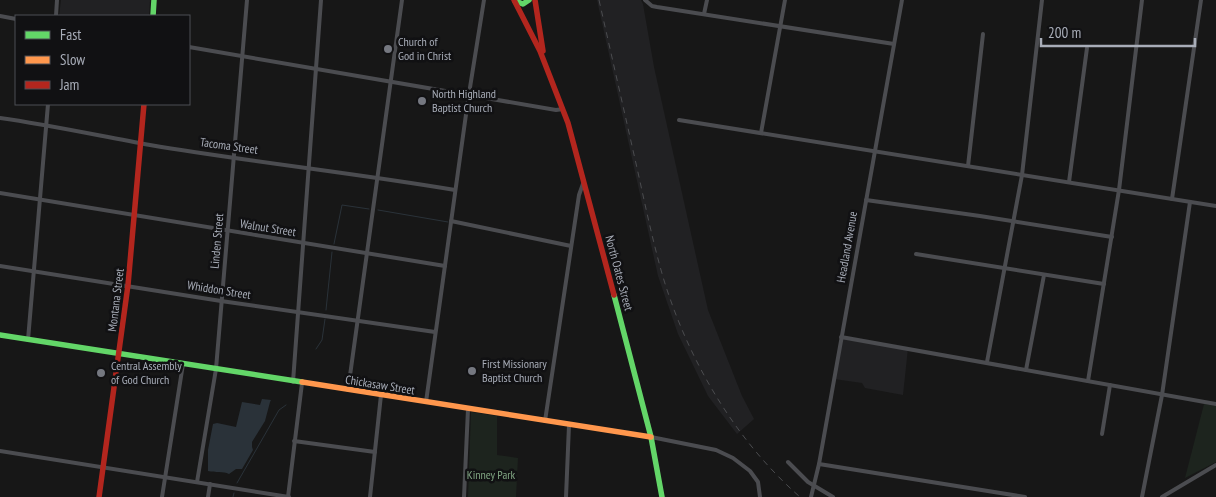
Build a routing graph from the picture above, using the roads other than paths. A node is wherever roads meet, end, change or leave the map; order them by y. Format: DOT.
graph roads {
  1 [pos="57,0"];
  2 [pos="154,0"];
  3 [pos="247,0"];
  4 [pos="321,0"];
  5 [pos="402,0"];
  6 [pos="484,0"];
  7 [pos="529,0"];
  8 [pos="535,0"];
  9 [pos="645,0"];
  10 [pos="707,0"];
  11 [pos="785,0"];
  12 [pos="902,0"];
  13 [pos="1042,0"];
  14 [pos="1142,0"];
  15 [pos="1201,0"];
  16 [pos="518,1"];
  17 [pos="704,14"];
  18 [pos="56,15"];
  19 [pos="152,15"];
  20 [pos="0,16"];
  21 [pos="15,19"];
  22 [pos="780,26"];
  23 [pos="983,34"];
  24 [pos="894,44"];
  25 [pos="190,47"];
  26 [pos="1087,48"];
  27 [pos="243,56"];
  28 [pos="543,57"];
  29 [pos="316,69"];
  30 [pos="392,82"];
  31 [pos="469,95"];
  32 [pos="48,105"];
  33 [pos="144,105"];
  34 [pos="564,109"];
  35 [pos="0,118"];
  36 [pos="679,120"];
  37 [pos="46,125"];
  38 [pos="761,133"];
  39 [pos="141,142"];
  40 [pos="875,151"];
  41 [pos="234,157"];
  42 [pos="968,166"];
  43 [pos="309,168"];
  44 [pos="1022,175"];
  45 [pos="379,177"];
  46 [pos="584,181"];
  47 [pos="1069,182"];
  48 [pos="455,190"];
  49 [pos="1119,190"];
  50 [pos="0,194"];
  51 [pos="1172,199"];
  52 [pos="40,200"];
  53 [pos="866,200"];
  54 [pos="1190,202"];
  55 [pos="1216,206"];
  56 [pos="134,216"];
  57 [pos="450,221"];
  58 [pos="1013,221"];
  59 [pos="227,231"];
  60 [pos="1112,237"];
  61 [pos="304,243"];
  62 [pos="571,246"];
  63 [pos="368,254"];
  64 [pos="916,254"];
  65 [pos="0,266"];
  66 [pos="445,266"];
  67 [pos="1004,268"];
  68 [pos="35,271"];
  69 [pos="1044,275"];
  70 [pos="1104,284"];
  71 [pos="128,285"];
  72 [pos="221,301"];
  73 [pos="298,312"];
  74 [pos="358,320"];
  75 [pos="436,332"];
  76 [pos="0,335"];
  77 [pos="841,337"];
  78 [pos="28,340"];
  79 [pos="119,354"];
  80 [pos="987,362"];
  81 [pos="183,364"];
  82 [pos="216,369"];
  83 [pos="1026,370"];
  84 [pos="1088,381"];
  85 [pos="293,382"];
  86 [pos="302,383"];
  87 [pos="1110,385"];
  88 [pos="348,390"];
  89 [pos="381,395"];
  90 [pos="1162,395"];
  91 [pos="426,402"];
  92 [pos="1216,404"];
  93 [pos="468,409"];
  94 [pos="545,421"];
  95 [pos="569,424"];
  96 [pos="1102,434"];
  97 [pos="651,437"];
  98 [pos="294,441"];
  99 [pos="0,452"];
  100 [pos="375,452"];
  101 [pos="788,462"];
  102 [pos="819,464"];
  103 [pos="1216,465"];
  104 [pos="103,467"];
  105 [pos="165,477"];
  106 [pos="197,482"];
  107 [pos="210,484"];
  108 [pos="815,486"];
  109 [pos="278,496"];
  110 [pos="99,497"];
  111 [pos="162,497"];
  112 [pos="208,497"];
  113 [pos="289,497"];
  114 [pos="370,497"];
  115 [pos="464,497"];
  116 [pos="566,497"];
  117 [pos="662,497"];
  118 [pos="760,497"];
  119 [pos="811,497"];
  120 [pos="833,497"];
  121 [pos="1025,497"];
  122 [pos="1142,497"];
  123 [pos="1162,497"];
  1 -- 18 [label="street"];
  2 -- 19 [label="street"];
  3 -- 27 [label="street, Linden Street"];
  4 -- 29 [label="street"];
  5 -- 30 [label="street"];
  6 -- 31 [label="street"];
  7 -- 16 [label="street"];
  8 -- 28 [label="street"];
  9 -- 17 [label="street"];
  10 -- 17 [label="street"];
  11 -- 22 [label="street"];
  12 -- 24 [label="street, Headland Avenue"];
  13 -- 44 [label="street"];
  14 -- 49 [label="street"];
  15 -- 51 [label="street"];
  16 -- 28 [label="street"];
  17 -- 22 [label="street"];
  20 -- 21 [label="street"];
  22 -- 24 [label="street"];
  22 -- 38 [label="street"];
  23 -- 42 [label="street"];
  24 -- 40 [label="street, Headland Avenue"];
  25 -- 27 [label="street"];
  26 -- 47 [label="street"];
  27 -- 29 [label="street"];
  27 -- 41 [label="street, Linden Street"];
  28 -- 34 [label="street, North Oates Street"];
  29 -- 30 [label="street"];
  29 -- 43 [label="street"];
  30 -- 31 [label="street"];
  30 -- 45 [label="street"];
  31 -- 34 [label="street"];
  31 -- 48 [label="street"];
  32 -- 37 [label="street"];
  33 -- 39 [label="street, Montana Street"];
  34 -- 46 [label="street, North Oates Street"];
  35 -- 37 [label="street, Tacoma Street"];
  36 -- 38 [label="street"];
  37 -- 39 [label="street, Tacoma Street"];
  37 -- 52 [label="street"];
  38 -- 40 [label="street"];
  39 -- 41 [label="street, Tacoma Street"];
  39 -- 56 [label="street, Montana Street"];
  40 -- 42 [label="street"];
  40 -- 53 [label="street, Headland Avenue"];
  41 -- 43 [label="street, Tacoma Street"];
  41 -- 59 [label="street, Linden Street"];
  42 -- 44 [label="street"];
  43 -- 45 [label="street, Tacoma Street"];
  43 -- 61 [label="street"];
  44 -- 47 [label="street"];
  44 -- 58 [label="street"];
  45 -- 48 [label="street, Tacoma Street"];
  45 -- 63 [label="street"];
  46 -- 62 [label="street"];
  46 -- 97 [label="street, North Oates Street"];
  47 -- 49 [label="street"];
  48 -- 57 [label="street"];
  49 -- 51 [label="street"];
  49 -- 60 [label="street"];
  50 -- 52 [label="street, Walnut Street"];
  51 -- 54 [label="street"];
  52 -- 56 [label="street, Walnut Street"];
  52 -- 68 [label="street"];
  53 -- 58 [label="street"];
  53 -- 77 [label="street, Headland Avenue"];
  54 -- 55 [label="street"];
  54 -- 90 [label="street"];
  56 -- 59 [label="street, Walnut Street"];
  56 -- 71 [label="street, Montana Street"];
  57 -- 62 [label="street"];
  57 -- 66 [label="street"];
  58 -- 60 [label="street"];
  58 -- 67 [label="street"];
  59 -- 61 [label="street, Walnut Street"];
  59 -- 72 [label="street, Linden Street"];
  60 -- 70 [label="street"];
  61 -- 63 [label="street, Walnut Street"];
  61 -- 73 [label="street"];
  62 -- 94 [label="street"];
  63 -- 66 [label="street, Walnut Street"];
  63 -- 74 [label="street"];
  64 -- 67 [label="street"];
  65 -- 68 [label="street, Whiddon Street"];
  66 -- 75 [label="street"];
  67 -- 69 [label="street"];
  67 -- 80 [label="street"];
  68 -- 71 [label="street, Whiddon Street"];
  68 -- 78 [label="street"];
  69 -- 70 [label="street"];
  69 -- 83 [label="street"];
  70 -- 84 [label="street"];
  71 -- 72 [label="street, Whiddon Street"];
  71 -- 79 [label="street, Montana Street"];
  72 -- 73 [label="street, Whiddon Street"];
  72 -- 82 [label="street, Linden Street"];
  73 -- 74 [label="street, Whiddon Street"];
  73 -- 85 [label="street"];
  74 -- 75 [label="street, Whiddon Street"];
  74 -- 88 [label="street"];
  75 -- 91 [label="street"];
  76 -- 78 [label="street, Chickasaw Street"];
  77 -- 80 [label="street"];
  77 -- 102 [label="street, Headland Avenue"];
  78 -- 79 [label="street, Chickasaw Street"];
  79 -- 81 [label="street, Chickasaw Street"];
  79 -- 104 [label="street, Montana Street"];
  80 -- 83 [label="street"];
  81 -- 82 [label="street, Chickasaw Street"];
  81 -- 105 [label="street"];
  82 -- 85 [label="street, Chickasaw Street"];
  82 -- 106 [label="street, Linden Street"];
  83 -- 84 [label="street"];
  84 -- 87 [label="street"];
  85 -- 86 [label="street, Chickasaw Street"];
  86 -- 88 [label="street, Chickasaw Street"];
  86 -- 98 [label="street"];
  87 -- 90 [label="street"];
  87 -- 96 [label="street"];
  88 -- 89 [label="street, Chickasaw Street"];
  89 -- 91 [label="street, Chickasaw Street"];
  89 -- 100 [label="street"];
  90 -- 92 [label="street"];
  90 -- 122 [label="street"];
  91 -- 93 [label="street, Chickasaw Street"];
  93 -- 94 [label="street, Chickasaw Street"];
  93 -- 115 [label="street"];
  94 -- 95 [label="street, Chickasaw Street"];
  95 -- 97 [label="street, Chickasaw Street"];
  95 -- 116 [label="street"];
  97 -- 117 [label="street, North Oates Street"];
  97 -- 118 [label="street, Chickasaw Street"];
  98 -- 100 [label="street"];
  98 -- 113 [label="street"];
  99 -- 104 [label="street"];
  100 -- 114 [label="street"];
  101 -- 108 [label="street"];
  102 -- 108 [label="street, Headland Avenue"];
  102 -- 121 [label="street"];
  103 -- 123 [label="street"];
  104 -- 105 [label="street"];
  104 -- 110 [label="street, Montana Street"];
  105 -- 106 [label="street"];
  105 -- 111 [label="street"];
  106 -- 107 [label="street"];
  107 -- 109 [label="street"];
  107 -- 112 [label="street"];
  108 -- 119 [label="street, Headland Avenue"];
  108 -- 120 [label="street"];
  109 -- 113 [label="street"];
}
